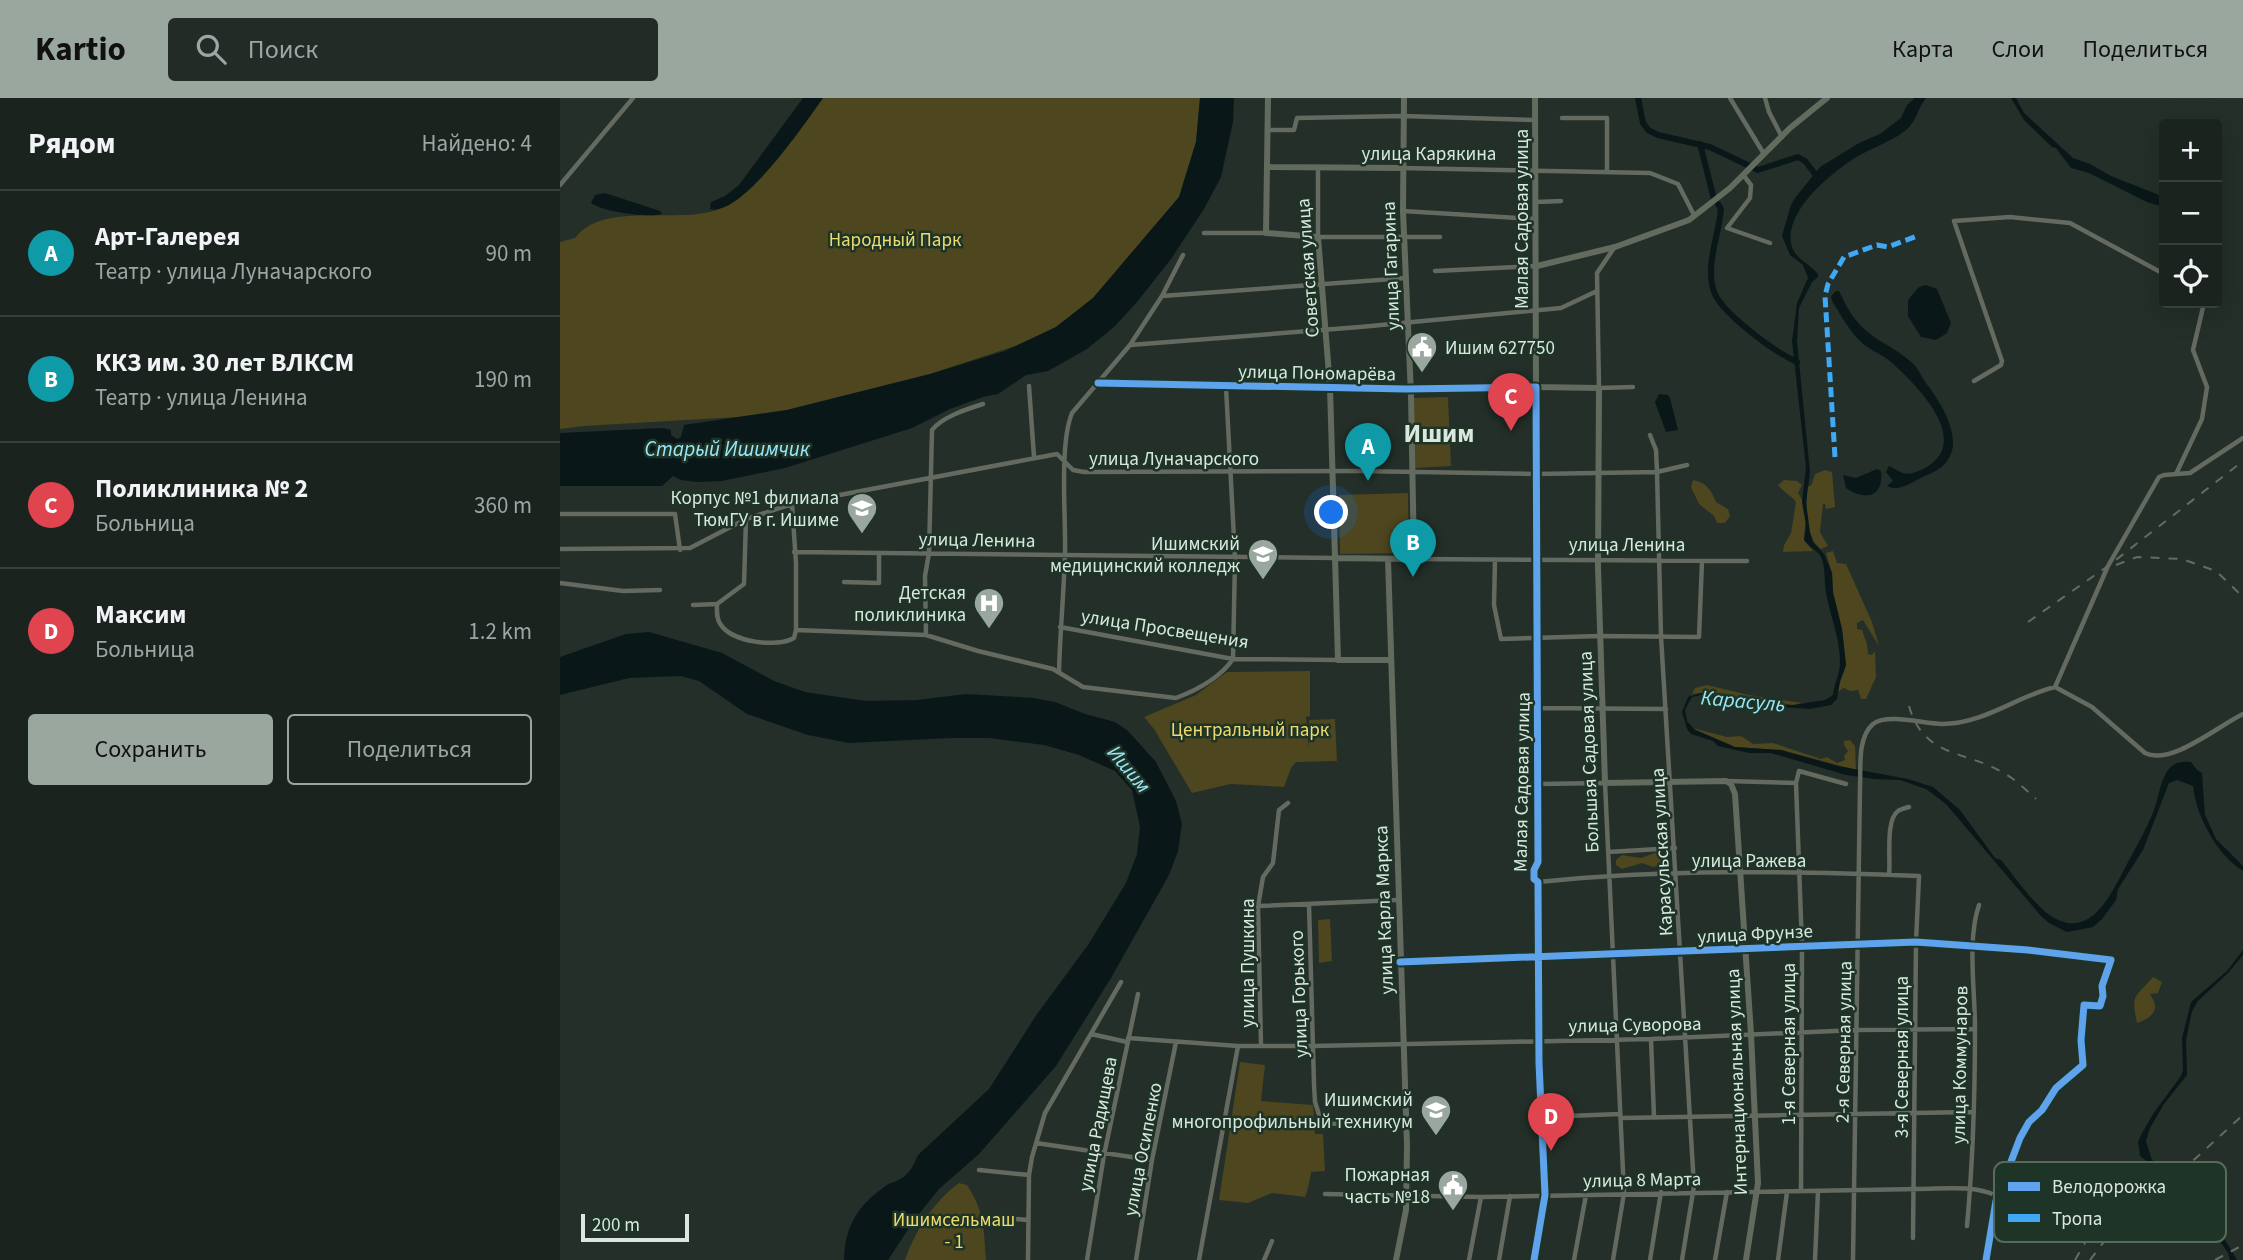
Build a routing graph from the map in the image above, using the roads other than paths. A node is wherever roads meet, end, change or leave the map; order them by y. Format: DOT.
graph roads {
  1 [pos="633,98"];
  2 [pos="1268,98"];
  3 [pos="1404,98"];
  4 [pos="1535,98"];
  5 [pos="1730,98"];
  6 [pos="1765,98"];
  7 [pos="1827,98"];
  8 [pos="1403,116"];
  9 [pos="1562,118"];
  10 [pos="1536,120"];
  11 [pos="1267,130"];
  12 [pos="1782,137"];
  13 [pos="1765,154"];
  14 [pos="1267,167"];
  15 [pos="1318,168"];
  16 [pos="1402,168"];
  17 [pos="1536,169"];
  18 [pos="1607,172"];
  19 [pos="1744,176"];
  20 [pos="560,186"];
  21 [pos="1561,201"];
  22 [pos="1536,202"];
  23 [pos="1403,211"];
  24 [pos="1695,216"];
  25 [pos="1536,219"];
  26 [pos="1204,233"];
  27 [pos="1266,233"];
  28 [pos="1318,237"];
  29 [pos="1440,237"];
  30 [pos="1404,238"];
  31 [pos="1770,243"];
  32 [pos="1615,247"];
  33 [pos="1183,255"];
  34 [pos="1537,266"];
  35 [pos="1435,271"];
  36 [pos="2159,271"];
  37 [pos="1406,278"];
  38 [pos="1323,284"];
  39 [pos="1597,291"];
  40 [pos="1162,296"];
  41 [pos="2203,308"];
  42 [pos="1538,311"];
  43 [pos="1408,323"];
  44 [pos="1327,330"];
  45 [pos="1130,345"];
  46 [pos="1974,381"];
  47 [pos="1098,383"];
  48 [pos="1029,386"];
  49 [pos="1226,387"];
  50 [pos="1330,387"];
  51 [pos="1536,387"];
  52 [pos="1633,387"];
  53 [pos="1600,388"];
  54 [pos="1410,389"];
  55 [pos="983,404"];
  56 [pos="1650,435"];
  57 [pos="2243,438"];
  58 [pos="1034,457"];
  59 [pos="1066,462"];
  60 [pos="1687,465"];
  61 [pos="1230,472"];
  62 [pos="1334,472"];
  63 [pos="1412,472"];
  64 [pos="1657,472"];
  65 [pos="1536,474"];
  66 [pos="1598,474"];
  67 [pos="2176,474"];
  68 [pos="930,479"];
  69 [pos="792,504"];
  70 [pos="560,514"];
  71 [pos="746,519"];
  72 [pos="560,549"];
  73 [pos="680,550"];
  74 [pos="794,552"];
  75 [pos="879,553"];
  76 [pos="929,553"];
  77 [pos="1065,556"];
  78 [pos="1235,558"];
  79 [pos="1336,558"];
  80 [pos="1388,559"];
  81 [pos="1414,559"];
  82 [pos="1494,560"];
  83 [pos="1538,560"];
  84 [pos="1598,560"];
  85 [pos="1659,560"];
  86 [pos="1702,561"];
  87 [pos="1746,561"];
  88 [pos="844,582"];
  89 [pos="560,583"];
  90 [pos="660,590"];
  91 [pos="716,604"];
  92 [pos="693,605"];
  93 [pos="1060,626"];
  94 [pos="796,630"];
  95 [pos="926,635"];
  96 [pos="1599,636"];
  97 [pos="1661,636"];
  98 [pos="1538,638"];
  99 [pos="1233,659"];
  100 [pos="1338,660"];
  101 [pos="1390,660"];
  102 [pos="1059,673"];
  103 [pos="2055,687"];
  104 [pos="1538,708"];
  105 [pos="1602,708"];
  106 [pos="1666,709"];
  107 [pos="2243,714"];
  108 [pos="1726,781"];
  109 [pos="1605,783"];
  110 [pos="1671,783"];
  111 [pos="1796,783"];
  112 [pos="1537,784"];
  113 [pos="1846,784"];
  114 [pos="1288,803"];
  115 [pos="1909,807"];
  116 [pos="1675,848"];
  117 [pos="1608,852"];
  118 [pos="1798,873"];
  119 [pos="1609,874"];
  120 [pos="1676,874"];
  121 [pos="1740,874"];
  122 [pos="1859,874"];
  123 [pos="1889,875"];
  124 [pos="1919,876"];
  125 [pos="1538,882"];
  126 [pos="1398,901"];
  127 [pos="1309,904"];
  128 [pos="1979,905"];
  129 [pos="1258,906"];
  130 [pos="1916,942"];
  131 [pos="1858,944"];
  132 [pos="1974,946"];
  133 [pos="1802,947"];
  134 [pos="1746,949"];
  135 [pos="1681,953"];
  136 [pos="1614,955"];
  137 [pos="1539,956"];
  138 [pos="1400,962"];
  139 [pos="1121,982"];
  140 [pos="1138,994"];
  141 [pos="1915,1029"];
  142 [pos="1975,1029"];
  143 [pos="1857,1030"];
  144 [pos="1801,1033"];
  145 [pos="1091,1034"];
  146 [pos="1751,1034"];
  147 [pos="1686,1037"];
  148 [pos="1617,1039"];
  149 [pos="1651,1039"];
  150 [pos="1128,1040"];
  151 [pos="1538,1041"];
  152 [pos="1176,1042"];
  153 [pos="1404,1043"];
  154 [pos="1238,1046"];
  155 [pos="1261,1046"];
  156 [pos="1313,1046"];
  157 [pos="1916,1112"];
  158 [pos="1974,1112"];
  159 [pos="1802,1115"];
  160 [pos="1856,1115"];
  161 [pos="1620,1116"];
  162 [pos="1692,1116"];
  163 [pos="1755,1116"];
  164 [pos="1541,1117"];
  165 [pos="1654,1117"];
  166 [pos="1406,1122"];
  167 [pos="1035,1143"];
  168 [pos="1104,1154"];
  169 [pos="1152,1160"];
  170 [pos="2010,1162"];
  171 [pos="979,1170"];
  172 [pos="1030,1175"];
  173 [pos="1914,1189"];
  174 [pos="1970,1189"];
  175 [pos="1694,1191"];
  176 [pos="1801,1191"];
  177 [pos="1818,1191"];
  178 [pos="1855,1191"];
  179 [pos="1661,1192"];
  180 [pos="1727,1192"];
  181 [pos="1757,1192"];
  182 [pos="1787,1192"];
  183 [pos="1624,1193"];
  184 [pos="1325,1194"];
  185 [pos="1545,1195"];
  186 [pos="1586,1195"];
  187 [pos="1994,1195"];
  188 [pos="1407,1196"];
  189 [pos="1510,1196"];
  190 [pos="1481,1197"];
  191 [pos="1994,1213"];
  192 [pos="989,1217"];
  193 [pos="1028,1220"];
  194 [pos="1967,1226"];
  195 [pos="1913,1238"];
  196 [pos="1272,1241"];
  197 [pos="1029,1260"];
  198 [pos="1087,1260"];
  199 [pos="1136,1260"];
  200 [pos="1199,1260"];
  201 [pos="1264,1260"];
  202 [pos="1396,1260"];
  203 [pos="1469,1260"];
  204 [pos="1499,1260"];
  205 [pos="1534,1260"];
  206 [pos="1574,1260"];
  207 [pos="1613,1260"];
  208 [pos="1650,1260"];
  209 [pos="1682,1260"];
  210 [pos="1715,1260"];
  211 [pos="1746,1260"];
  212 [pos="1778,1260"];
  213 [pos="1815,1260"];
  214 [pos="1853,1260"];
  215 [pos="1986,1260"];
  1 -- 20 [label="street"];
  2 -- 11 [label="main road"];
  3 -- 8 [label="main road, улица Гагарина"];
  4 -- 10 [label="main road, Малая Садовая улица"];
  5 -- 13 [label="street"];
  6 -- 12 [label="street"];
  7 -- 12 [label="main road"];
  8 -- 10 [label="street"];
  8 -- 11 [label="street"];
  8 -- 16 [label="main road, улица Гагарина"];
  9 -- 18 [label="street"];
  10 -- 17 [label="main road, Малая Садовая улица"];
  11 -- 14 [label="main road"];
  12 -- 13 [label="main road"];
  13 -- 19 [label="main road"];
  14 -- 15 [label="main road, улица Карякина"];
  14 -- 27 [label="main road"];
  15 -- 16 [label="main road, улица Карякина"];
  15 -- 28 [label="street, Советская улица"];
  16 -- 17 [label="street, улица Карякина"];
  16 -- 23 [label="main road, улица Гагарина"];
  17 -- 18 [label="street, улица Карякина"];
  17 -- 22 [label="main road, Малая Садовая улица"];
  18 -- 24 [label="street, улица Карякина"];
  19 -- 24 [label="main road"];
  19 -- 31 [label="street"];
  21 -- 22 [label="street"];
  22 -- 25 [label="main road, Малая Садовая улица"];
  23 -- 25 [label="street"];
  23 -- 30 [label="main road, улица Гагарина"];
  24 -- 32 [label="main road"];
  25 -- 34 [label="main road, Малая Садовая улица"];
  26 -- 27 [label="street"];
  27 -- 28 [label="main road"];
  28 -- 30 [label="street"];
  28 -- 38 [label="main road, Советская улица"];
  29 -- 30 [label="street"];
  30 -- 37 [label="main road, улица Гагарина"];
  32 -- 34 [label="main road"];
  32 -- 39 [label="street, Большая Садовая улица"];
  33 -- 40 [label="street"];
  34 -- 35 [label="street"];
  34 -- 42 [label="main road, Малая Садовая улица"];
  36 -- 46 [label="street"];
  37 -- 38 [label="street"];
  37 -- 43 [label="main road, улица Гагарина"];
  38 -- 40 [label="street"];
  38 -- 44 [label="main road, Советская улица"];
  39 -- 42 [label="street"];
  39 -- 53 [label="street, Большая Садовая улица"];
  40 -- 45 [label="street"];
  41 -- 67 [label="street"];
  42 -- 43 [label="street"];
  42 -- 51 [label="main road, Малая Садовая улица"];
  43 -- 44 [label="street"];
  43 -- 54 [label="main road, улица Гагарина"];
  44 -- 45 [label="street"];
  44 -- 50 [label="main road, Советская улица"];
  45 -- 47 [label="street"];
  47 -- 49 [label="street, улица Пономарёва"];
  47 -- 59 [label="street"];
  48 -- 58 [label="street"];
  49 -- 50 [label="street, улица Пономарёва"];
  49 -- 61 [label="street"];
  50 -- 54 [label="street, улица Пономарёва"];
  50 -- 62 [label="main road, Советская улица"];
  51 -- 53 [label="main road, улица Пономарёва"];
  51 -- 54 [label="street, улица Пономарёва"];
  51 -- 65 [label="street, Малая Садовая улица"];
  52 -- 53 [label="street, улица Пономарёва"];
  53 -- 66 [label="main road, Большая Садовая улица"];
  54 -- 63 [label="main road, улица Гагарина"];
  55 -- 68 [label="street"];
  56 -- 64 [label="street"];
  57 -- 67 [label="street"];
  58 -- 59 [label="street, улица Луначарского"];
  58 -- 68 [label="street, улица Луначарского"];
  59 -- 61 [label="street, улица Луначарского"];
  59 -- 77 [label="street"];
  60 -- 64 [label="street"];
  61 -- 62 [label="street, улица Луначарского"];
  61 -- 78 [label="street"];
  62 -- 63 [label="street, улица Луначарского"];
  62 -- 79 [label="main road, Советская улица"];
  63 -- 65 [label="street, улица Луначарского"];
  63 -- 81 [label="main road, улица Гагарина"];
  64 -- 66 [label="street, улица Луначарского"];
  64 -- 85 [label="street, Карасульская улица"];
  65 -- 66 [label="street, улица Луначарского"];
  65 -- 83 [label="street, Малая Садовая улица"];
  66 -- 84 [label="main road, Большая Садовая улица"];
  67 -- 103 [label="street"];
  68 -- 69 [label="street, улица Луначарского"];
  68 -- 76 [label="street"];
  69 -- 71 [label="street, улица Луначарского"];
  69 -- 74 [label="street"];
  70 -- 73 [label="street"];
  71 -- 73 [label="street, улица Луначарского"];
  71 -- 91 [label="street"];
  72 -- 73 [label="street, улица Луначарского"];
  74 -- 75 [label="street, улица Ленина"];
  74 -- 94 [label="street"];
  75 -- 76 [label="street, улица Ленина"];
  75 -- 88 [label="street"];
  76 -- 77 [label="street, улица Ленина"];
  76 -- 95 [label="street"];
  77 -- 78 [label="street, улица Ленина"];
  77 -- 93 [label="street"];
  78 -- 79 [label="street, улица Ленина"];
  78 -- 99 [label="street"];
  79 -- 80 [label="main road, улица Ленина"];
  79 -- 100 [label="main road, Советская улица"];
  80 -- 81 [label="main road, улица Ленина"];
  80 -- 101 [label="main road, улица Карла Маркса"];
  81 -- 82 [label="street, улица Ленина"];
  82 -- 83 [label="street, улица Ленина"];
  82 -- 98 [label="street"];
  83 -- 84 [label="street, улица Ленина"];
  83 -- 98 [label="street, Малая Садовая улица"];
  84 -- 85 [label="street, улица Ленина"];
  84 -- 96 [label="main road, Большая Садовая улица"];
  85 -- 86 [label="street, улица Ленина"];
  85 -- 97 [label="street, Карасульская улица"];
  86 -- 87 [label="street, улица Ленина"];
  86 -- 97 [label="street"];
  89 -- 90 [label="street"];
  91 -- 92 [label="street"];
  91 -- 94 [label="street"];
  93 -- 99 [label="street, улица Просвещения"];
  93 -- 102 [label="street"];
  94 -- 95 [label="street"];
  95 -- 102 [label="street"];
  96 -- 97 [label="street"];
  96 -- 98 [label="street"];
  96 -- 105 [label="main road, Большая Садовая улица"];
  97 -- 106 [label="street, Карасульская улица"];
  98 -- 104 [label="street, Малая Садовая улица"];
  99 -- 100 [label="street, улица Просвещения"];
  99 -- 102 [label="street"];
  100 -- 101 [label="main road, улица Просвещения"];
  101 -- 126 [label="main road, улица Карла Маркса"];
  103 -- 107 [label="street"];
  103 -- 122 [label="street, 2-я Северная улица"];
  104 -- 105 [label="street"];
  104 -- 112 [label="street, Малая Садовая улица"];
  105 -- 106 [label="street"];
  105 -- 109 [label="main road, Большая Садовая улица"];
  106 -- 110 [label="street, Карасульская улица"];
  108 -- 110 [label="main road"];
  108 -- 111 [label="street"];
  108 -- 121 [label="main road, Интернациональная улица"];
  109 -- 110 [label="main road"];
  109 -- 112 [label="street"];
  109 -- 117 [label="street, Большая Садовая улица"];
  110 -- 116 [label="street, Карасульская улица"];
  111 -- 113 [label="street, 1-я Северная улица"];
  111 -- 118 [label="street, 1-я Северная улица"];
  112 -- 125 [label="street, Малая Садовая улица"];
  114 -- 129 [label="street, улица Пушкина"];
  115 -- 123 [label="street"];
  116 -- 117 [label="street"];
  116 -- 120 [label="street, Карасульская улица"];
  117 -- 119 [label="street, Большая Садовая улица"];
  118 -- 121 [label="street, улица Ражева"];
  118 -- 122 [label="street, улица Ражева"];
  118 -- 133 [label="street, 1-я Северная улица"];
  119 -- 120 [label="street, улица Ражева"];
  119 -- 125 [label="street, улица Ражева"];
  119 -- 136 [label="street, Большая Садовая улица"];
  120 -- 121 [label="street, улица Ражева"];
  120 -- 135 [label="street, Карасульская улица"];
  121 -- 134 [label="main road, Интернациональная улица"];
  122 -- 123 [label="street, улица Ражева"];
  122 -- 131 [label="street, 2-я Северная улица"];
  123 -- 124 [label="street, улица Ражева"];
  124 -- 130 [label="street, 3-я Северная улица"];
  125 -- 137 [label="street, Малая Садовая улица"];
  126 -- 127 [label="street"];
  126 -- 138 [label="main road, улица Карла Маркса"];
  127 -- 129 [label="street"];
  127 -- 156 [label="street, улица Горького"];
  128 -- 132 [label="street, улица Коммунаров"];
  129 -- 155 [label="street, улица Пушкина"];
  130 -- 131 [label="street, улица Фрунзе"];
  130 -- 132 [label="street, улица Фрунзе"];
  130 -- 141 [label="street, 3-я Северная улица"];
  131 -- 133 [label="street, улица Фрунзе"];
  131 -- 143 [label="street, 2-я Северная улица"];
  132 -- 142 [label="street, улица Коммунаров"];
  132 -- 170 [label="street, улица Фрунзе"];
  133 -- 134 [label="street, улица Фрунзе"];
  133 -- 144 [label="street, 1-я Северная улица"];
  134 -- 135 [label="street, улица Фрунзе"];
  134 -- 146 [label="main road, Интернациональная улица"];
  135 -- 136 [label="street, улица Фрунзе"];
  135 -- 147 [label="street, Карасульская улица"];
  136 -- 137 [label="street, улица Фрунзе"];
  136 -- 148 [label="street, Большая Садовая улица"];
  137 -- 138 [label="street, улица Фрунзе"];
  137 -- 151 [label="street, Малая Садовая улица"];
  138 -- 153 [label="main road, улица Карла Маркса"];
  139 -- 145 [label="street"];
  140 -- 150 [label="street, улица Радищева"];
  141 -- 142 [label="street, улица Суворова"];
  141 -- 143 [label="street, улица Суворова"];
  141 -- 157 [label="street, 3-я Северная улица"];
  142 -- 158 [label="street, улица Коммунаров"];
  143 -- 144 [label="street, улица Суворова"];
  143 -- 160 [label="street, 2-я Северная улица"];
  144 -- 146 [label="street, улица Суворова"];
  144 -- 159 [label="street, 1-я Северная улица"];
  145 -- 150 [label="street, улица Суворова"];
  145 -- 167 [label="street"];
  146 -- 147 [label="street, улица Суворова"];
  146 -- 163 [label="main road, Интернациональная улица"];
  147 -- 149 [label="street, улица Суворова"];
  147 -- 162 [label="street, Карасульская улица"];
  148 -- 149 [label="street, улица Суворова"];
  148 -- 151 [label="street, улица Суворова"];
  148 -- 161 [label="street, Большая Садовая улица"];
  149 -- 165 [label="street"];
  150 -- 152 [label="street, улица Суворова"];
  150 -- 168 [label="street, улица Радищева"];
  151 -- 153 [label="street, улица Суворова"];
  151 -- 164 [label="street, Малая Садовая улица"];
  152 -- 154 [label="street, улица Суворова"];
  152 -- 169 [label="street, улица Осипенко"];
  153 -- 156 [label="street, улица Суворова"];
  153 -- 166 [label="main road, улица Карла Маркса"];
  154 -- 155 [label="street, улица Суворова"];
  154 -- 200 [label="street"];
  155 -- 156 [label="street, улица Суворова"];
  156 -- 166 [label="street, улица Горького"];
  157 -- 158 [label="street"];
  157 -- 160 [label="street"];
  157 -- 173 [label="street, 3-я Северная улица"];
  158 -- 174 [label="street, улица Коммунаров"];
  159 -- 160 [label="street"];
  159 -- 163 [label="street"];
  159 -- 176 [label="street, 1-я Северная улица"];
  160 -- 178 [label="street, 2-я Северная улица"];
  161 -- 164 [label="street"];
  161 -- 165 [label="street"];
  161 -- 183 [label="street, Большая Садовая улица"];
  162 -- 163 [label="street"];
  162 -- 165 [label="street"];
  162 -- 175 [label="street, Карасульская улица"];
  163 -- 181 [label="main road, Интернациональная улица"];
  164 -- 185 [label="street, Малая Садовая улица"];
  166 -- 188 [label="main road, улица Карла Маркса"];
  167 -- 168 [label="street"];
  167 -- 172 [label="street"];
  168 -- 169 [label="street"];
  168 -- 198 [label="street, улица Радищева"];
  169 -- 199 [label="street, улица Осипенко"];
  171 -- 172 [label="street"];
  172 -- 193 [label="street"];
  173 -- 174 [label="street, улица 8 Марта"];
  173 -- 178 [label="street, улица 8 Марта"];
  173 -- 195 [label="street, 3-я Северная улица"];
  174 -- 187 [label="street, улица 8 Марта"];
  174 -- 194 [label="street, улица Коммунаров"];
  175 -- 179 [label="street, улица 8 Марта"];
  175 -- 180 [label="street, улица 8 Марта"];
  175 -- 209 [label="street, Карасульская улица"];
  176 -- 177 [label="street, улица 8 Марта"];
  176 -- 182 [label="street, улица 8 Марта"];
  177 -- 178 [label="street, улица 8 Марта"];
  177 -- 213 [label="street"];
  178 -- 214 [label="street, 2-я Северная улица"];
  179 -- 183 [label="street, улица 8 Марта"];
  179 -- 208 [label="street"];
  180 -- 181 [label="street, улица 8 Марта"];
  180 -- 210 [label="street"];
  181 -- 182 [label="street, улица 8 Марта"];
  181 -- 211 [label="main road, Интернациональная улица"];
  182 -- 212 [label="street"];
  183 -- 186 [label="street, улица 8 Марта"];
  183 -- 207 [label="street, Большая Садовая улица"];
  184 -- 188 [label="street, улица 8 Марта"];
  185 -- 186 [label="street, улица 8 Марта"];
  185 -- 189 [label="street, улица 8 Марта"];
  185 -- 205 [label="street, Малая Садовая улица"];
  186 -- 206 [label="street"];
  188 -- 190 [label="street, улица 8 Марта"];
  188 -- 202 [label="main road, улица Карла Маркса"];
  189 -- 190 [label="street, улица 8 Марта"];
  189 -- 204 [label="street"];
  190 -- 203 [label="street"];
  191 -- 215 [label="street"];
  192 -- 193 [label="street"];
  193 -- 197 [label="street"];
  196 -- 201 [label="street"];
}
